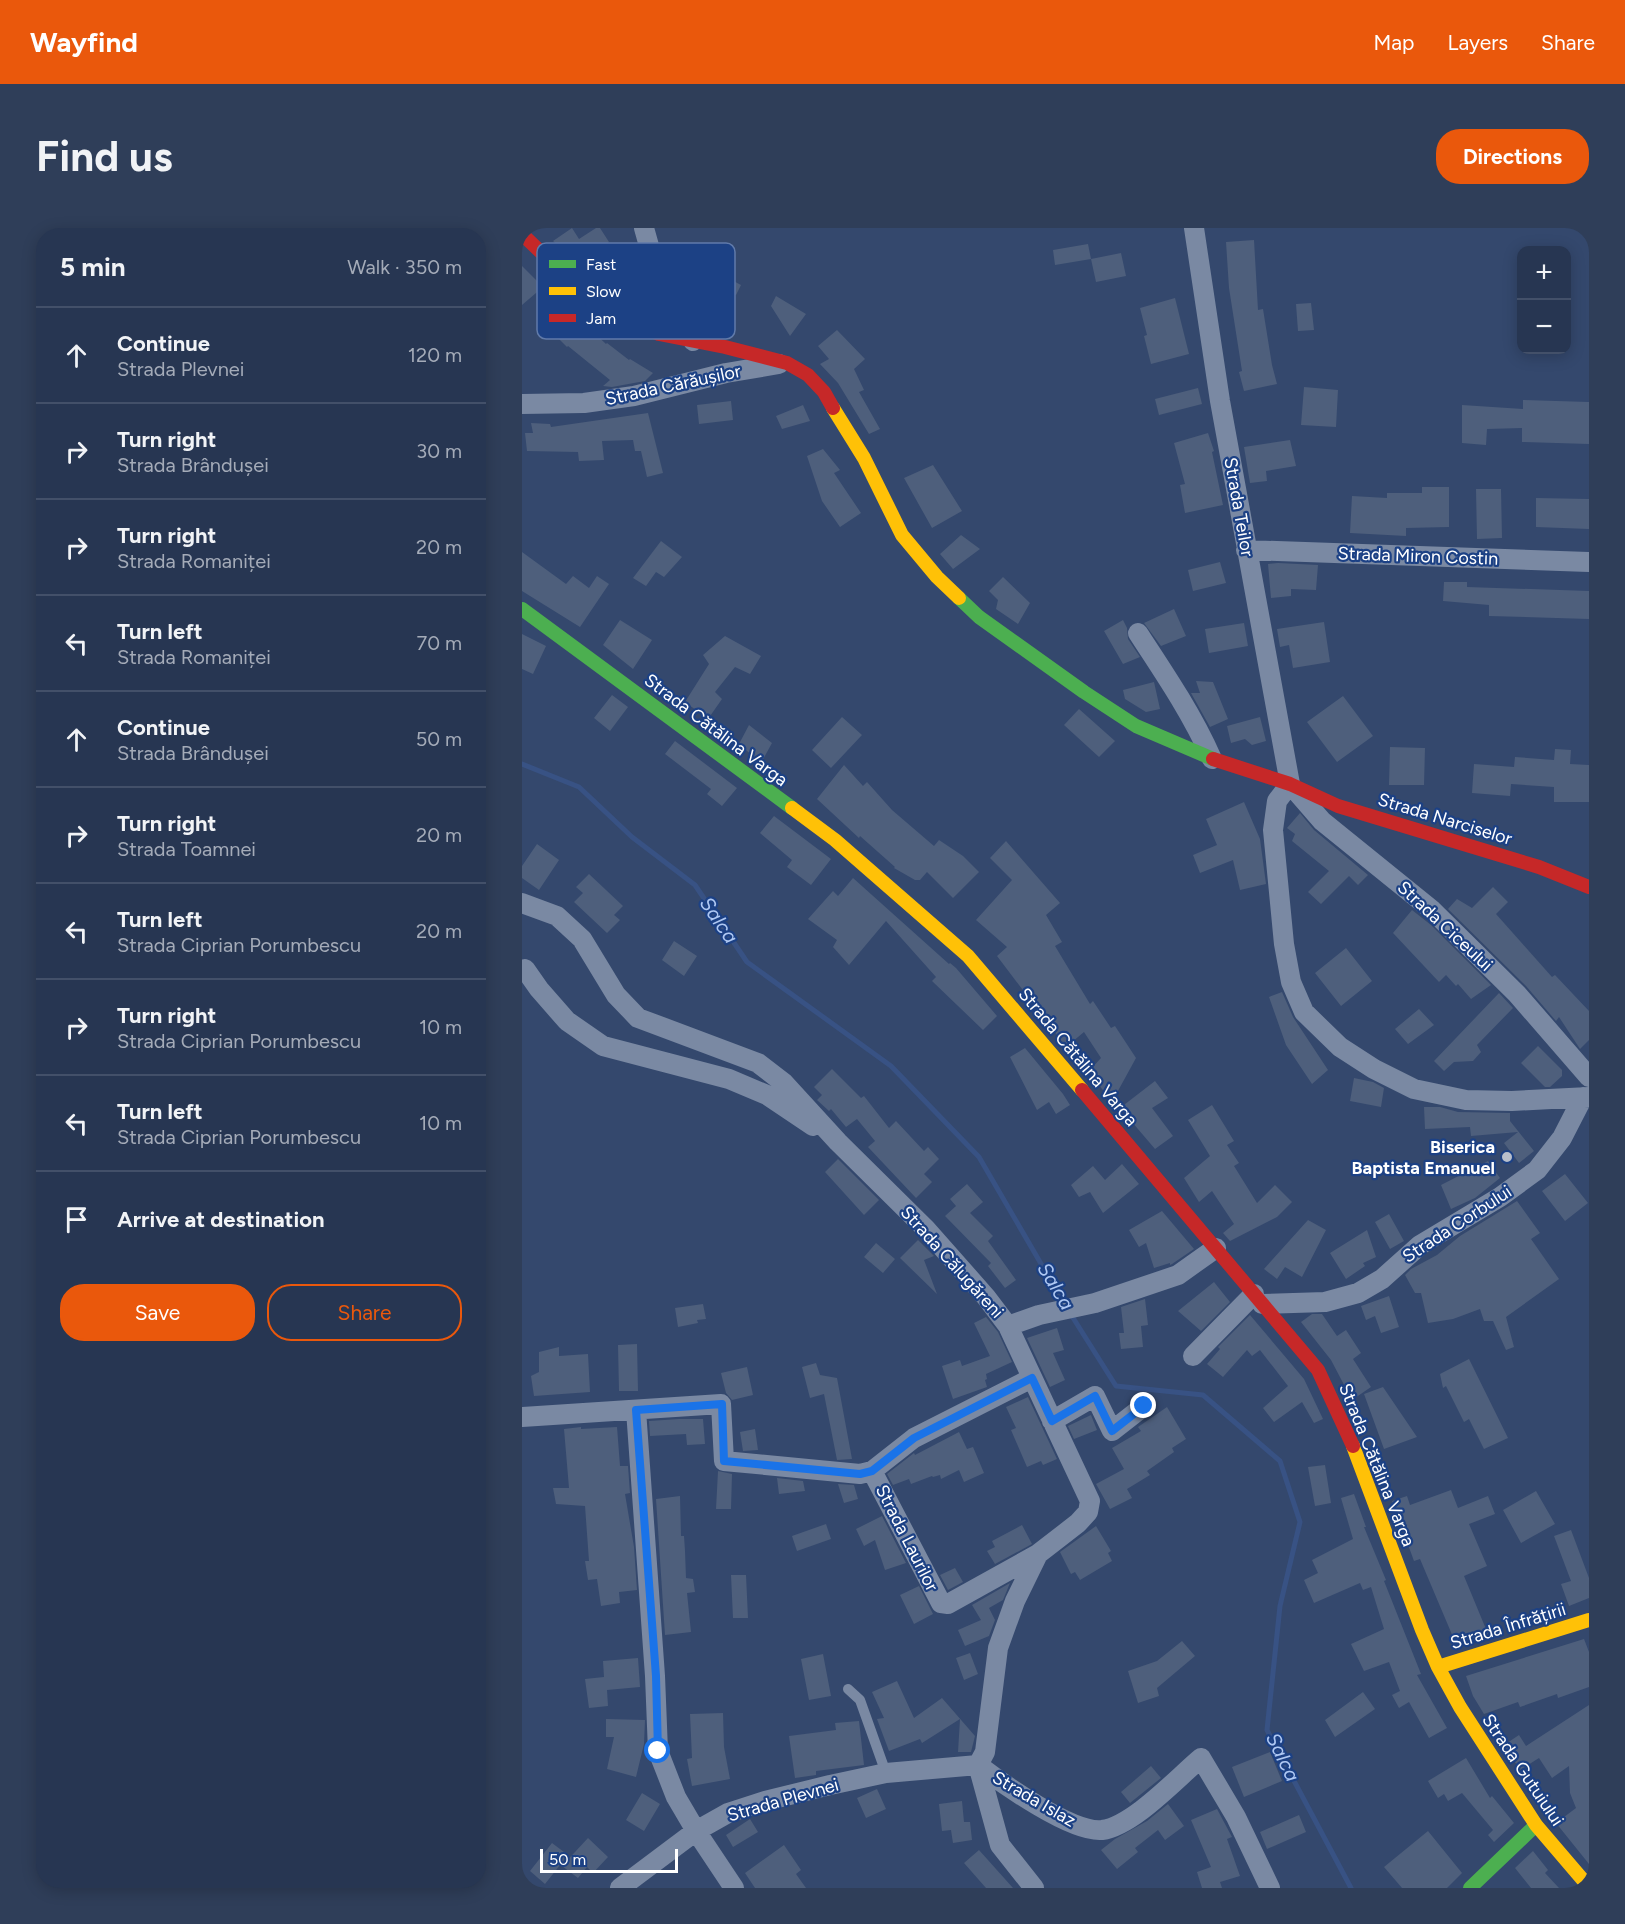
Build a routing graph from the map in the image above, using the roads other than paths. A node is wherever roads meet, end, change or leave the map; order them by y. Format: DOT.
graph roads {
  1 [pos="644,228"];
  2 [pos="1194,228"];
  3 [pos="522,234"];
  4 [pos="648,243"];
  5 [pos="537,248"];
  6 [pos="687,339"];
  7 [pos="693,340"];
  8 [pos="787,363"];
  9 [pos="522,404"];
  10 [pos="1246,549"];
  11 [pos="1589,562"];
  12 [pos="522,609"];
  13 [pos="1138,633"];
  14 [pos="1212,759"];
  15 [pos="1290,784"];
  16 [pos="1589,888"];
  17 [pos="522,903"];
  18 [pos="525,969"];
  19 [pos="1589,1077"];
  20 [pos="1586,1097"];
  21 [pos="838,1142"];
  22 [pos="1216,1248"];
  23 [pos="1258,1299"];
  24 [pos="1008,1326"];
  25 [pos="1193,1356"];
  26 [pos="1032,1378"];
  27 [pos="1144,1406"];
  28 [pos="636,1410"];
  29 [pos="522,1417"];
  30 [pos="1052,1421"];
  31 [pos="872,1471"];
  32 [pos="1038,1554"];
  33 [pos="1589,1620"];
  34 [pos="1438,1667"];
  35 [pos="848,1689"];
  36 [pos="978,1765"];
  37 [pos="886,1773"];
  38 [pos="1536,1825"];
  39 [pos="696,1831"];
  40 [pos="1589,1887"];
  41 [pos="620,1888"];
  42 [pos="734,1888"];
  43 [pos="1034,1888"];
  44 [pos="1269,1888"];
  45 [pos="1470,1888"];
  1 -- 4 [label="street"];
  2 -- 10 [label="street, Strada Teilor"];
  3 -- 5 [label="street, Strada Narciselor"];
  6 -- 7 [label="street, Strada Narciselor"];
  7 -- 8 [label="street, Strada Narciselor"];
  8 -- 9 [label="street, Strada Cărăușilor"];
  8 -- 14 [label="street, Strada Narciselor"];
  10 -- 11 [label="street, Strada Miron Costin"];
  10 -- 15 [label="street, Strada Teilor"];
  12 -- 22 [label="street, Strada Cătălina Varga"];
  13 -- 14 [label="street"];
  14 -- 15 [label="street, Strada Narciselor"];
  15 -- 16 [label="street, Strada Narciselor"];
  15 -- 19 [label="street, Strada Ciceului"];
  15 -- 20 [label="street"];
  17 -- 21 [label="street, Strada Călugăreni"];
  18 -- 21 [label="street, Strada Călugăreni"];
  20 -- 23 [label="street, Strada Corbului"];
  21 -- 24 [label="street, Strada Călugăreni"];
  22 -- 23 [label="street, Strada Cătălina Varga"];
  22 -- 24 [label="street, Strada Călugăreni"];
  23 -- 25 [label="street"];
  23 -- 34 [label="street, Strada Cătălina Varga"];
  24 -- 26 [label="street"];
  26 -- 30 [label="street"];
  26 -- 31 [label="street"];
  27 -- 30 [label="street"];
  28 -- 29 [label="street"];
  28 -- 31 [label="street"];
  28 -- 39 [label="street"];
  30 -- 32 [label="street"];
  31 -- 32 [label="street, Strada Laurilor"];
  32 -- 36 [label="street"];
  33 -- 34 [label="street, Strada Înfrățirii"];
  34 -- 38 [label="street, Strada Gutuiului"];
  35 -- 37 [label="lane"];
  36 -- 37 [label="street, Strada Plevnei"];
  36 -- 43 [label="street, Strada Islaz"];
  36 -- 44 [label="street, Strada Islaz"];
  37 -- 39 [label="street, Strada Plevnei"];
  38 -- 40 [label="street, Strada Gutuiului"];
  38 -- 45 [label="street"];
  39 -- 41 [label="street, Strada Plevnei"];
  39 -- 42 [label="street"];
}
